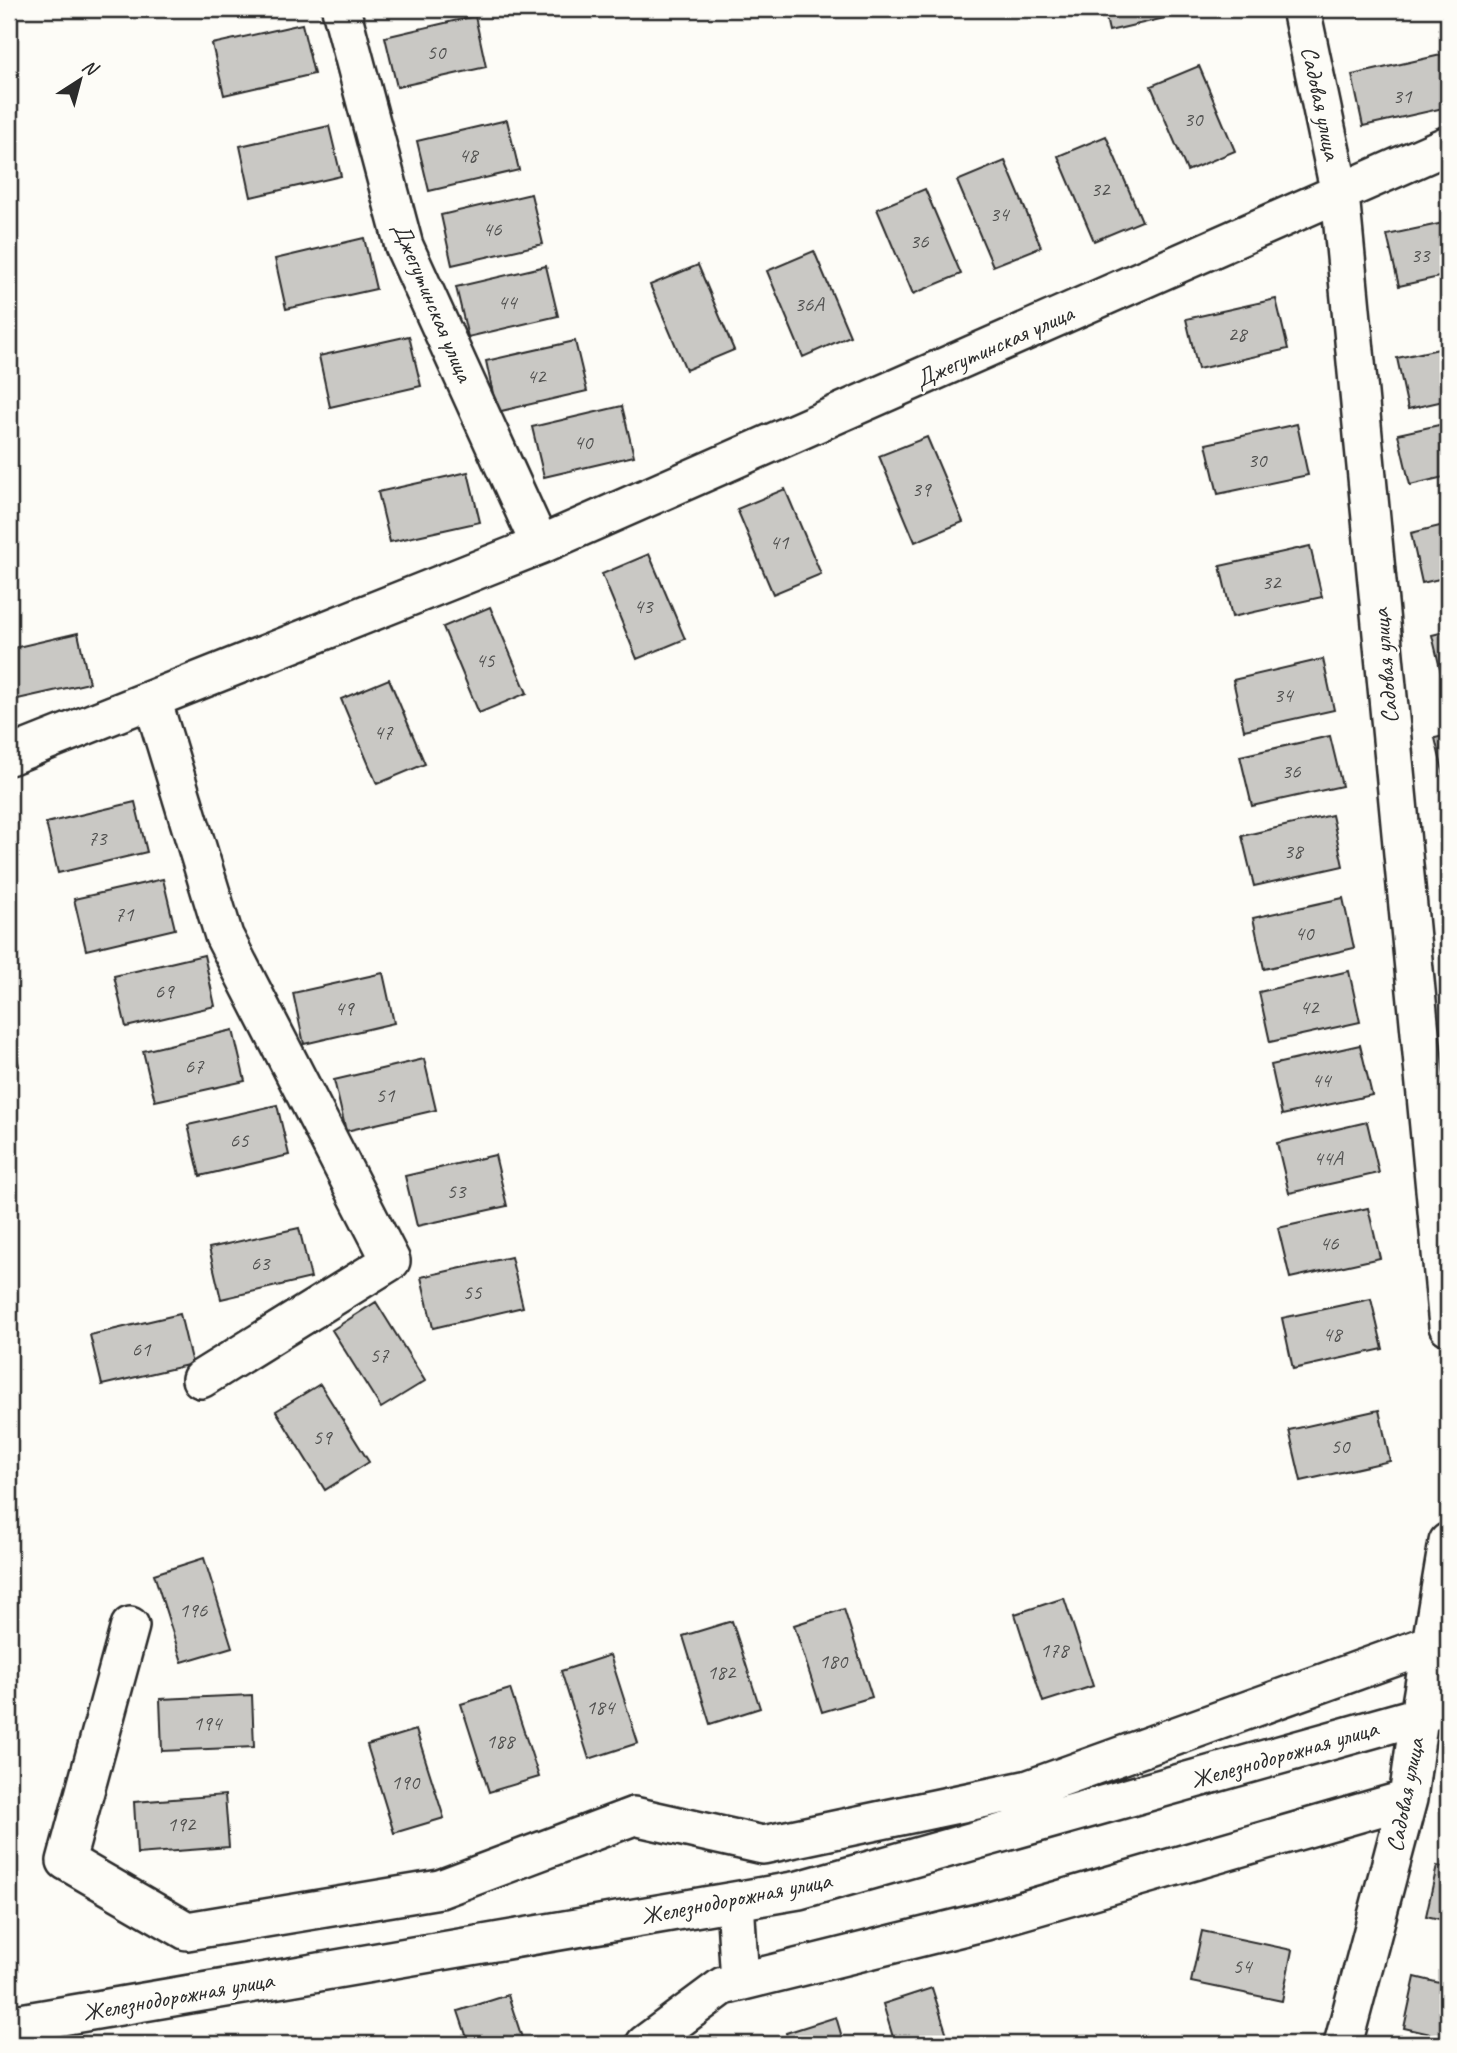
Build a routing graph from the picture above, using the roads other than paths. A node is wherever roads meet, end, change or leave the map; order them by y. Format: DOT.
graph roads {
  1 [pos="341,9"];
  2 [pos="1301,9"];
  3 [pos="1448,145"];
  4 [pos="1340,194"];
  5 [pos="540,545"];
  6 [pos="152,699"];
  7 [pos="9,756"];
  8 [pos="1448,1326"];
  9 [pos="201,1378"];
  10 [pos="1448,1542"];
  11 [pos="130,1626"];
  12 [pos="1431,1644"];
  13 [pos="1434,1710"];
  14 [pos="1408,1799"];
  15 [pos="735,1901"];
  16 [pos="740,1982"];
  17 [pos="9,2025"];
  18 [pos="646,2044"];
  19 [pos="1343,2044"];
  1 -- 5 [label="street, Джегутинская улица"];
  2 -- 4 [label="street, Садовая улица"];
  3 -- 4 [label="street, Джегутинская улица"];
  4 -- 5 [label="street, Джегутинская улица"];
  4 -- 8 [label="street, Садовая улица"];
  5 -- 6 [label="street, Джегутинская улица"];
  6 -- 7 [label="street, Джегутинская улица"];
  6 -- 9 [label="street"];
  10 -- 12 [label="street, Садовая улица"];
  11 -- 12 [label="street"];
  12 -- 13 [label="street, Садовая улица"];
  13 -- 14 [label="street, Садовая улица"];
  13 -- 15 [label="street, Железнодорожная улица"];
  14 -- 16 [label="street"];
  14 -- 19 [label="street, Садовая улица"];
  15 -- 16 [label="street"];
  15 -- 17 [label="street, Железнодорожная улица"];
  16 -- 18 [label="street"];
}
